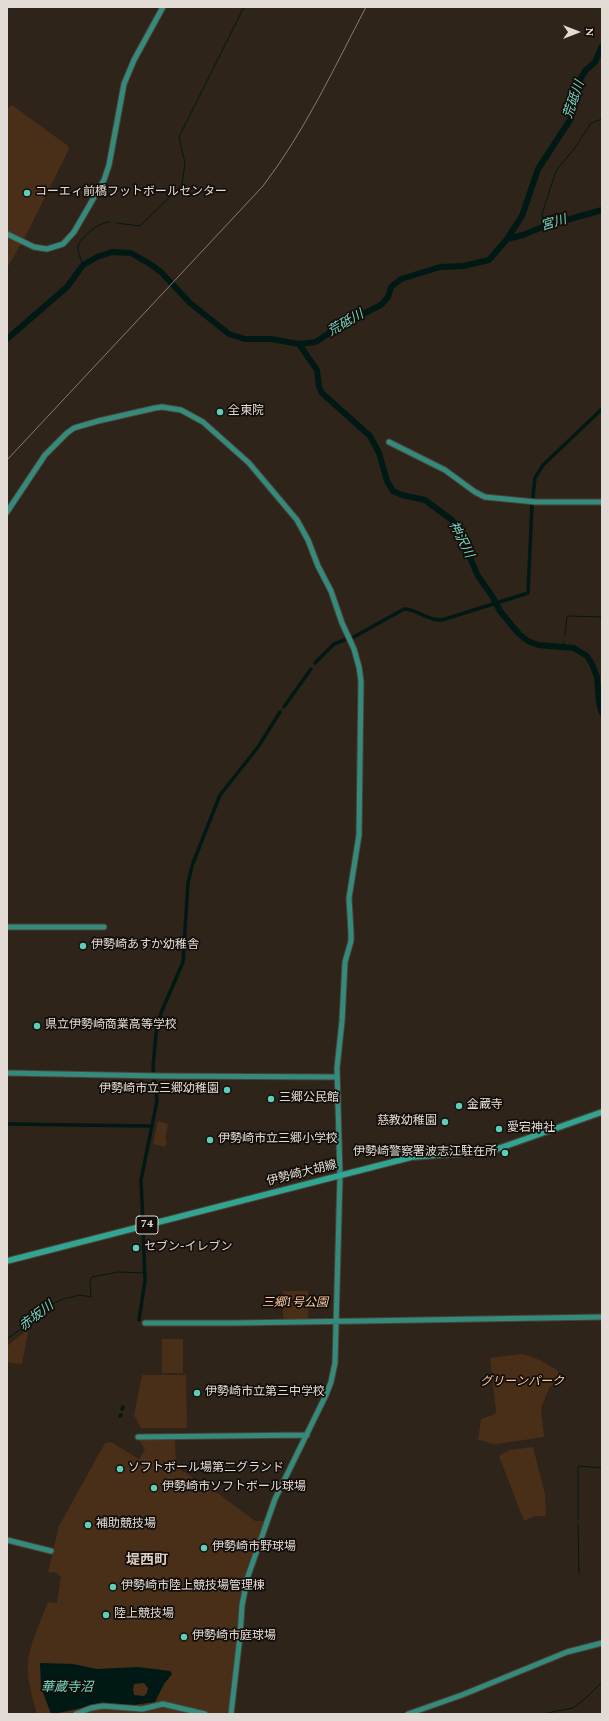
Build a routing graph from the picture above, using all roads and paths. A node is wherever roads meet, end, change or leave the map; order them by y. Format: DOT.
graph roads {
  1 [pos="163,7"];
  2 [pos="7,234"];
  3 [pos="389,442"];
  4 [pos="602,502"];
  5 [pos="7,512"];
  6 [pos="7,927"];
  7 [pos="104,927"];
  8 [pos="7,1073"];
  9 [pos="338,1077"];
  10 [pos="602,1112"];
  11 [pos="340,1176"];
  12 [pos="7,1262"];
  13 [pos="602,1317"];
  14 [pos="336,1321"];
  15 [pos="145,1323"];
  16 [pos="307,1434"];
  17 [pos="138,1437"];
  18 [pos="7,1541"];
  19 [pos="50,1553"];
  20 [pos="602,1643"];
  21 [pos="76,1714"];
  22 [pos="205,1714"];
  23 [pos="231,1714"];
  24 [pos="408,1714"];
  1 -- 2 [label="street"];
  3 -- 4 [label="street"];
  5 -- 9 [label="street"];
  6 -- 7 [label="street"];
  8 -- 9 [label="street"];
  9 -- 11 [label="street"];
  10 -- 11 [label="main road, 伊勢崎大胡線 / 74"];
  11 -- 12 [label="main road, 伊勢崎大胡線 / 74"];
  11 -- 14 [label="street"];
  13 -- 14 [label="street"];
  14 -- 15 [label="street"];
  14 -- 16 [label="street"];
  16 -- 17 [label="street"];
  16 -- 23 [label="street"];
  18 -- 19 [label="street"];
  20 -- 24 [label="street"];
  21 -- 22 [label="street"];
}
